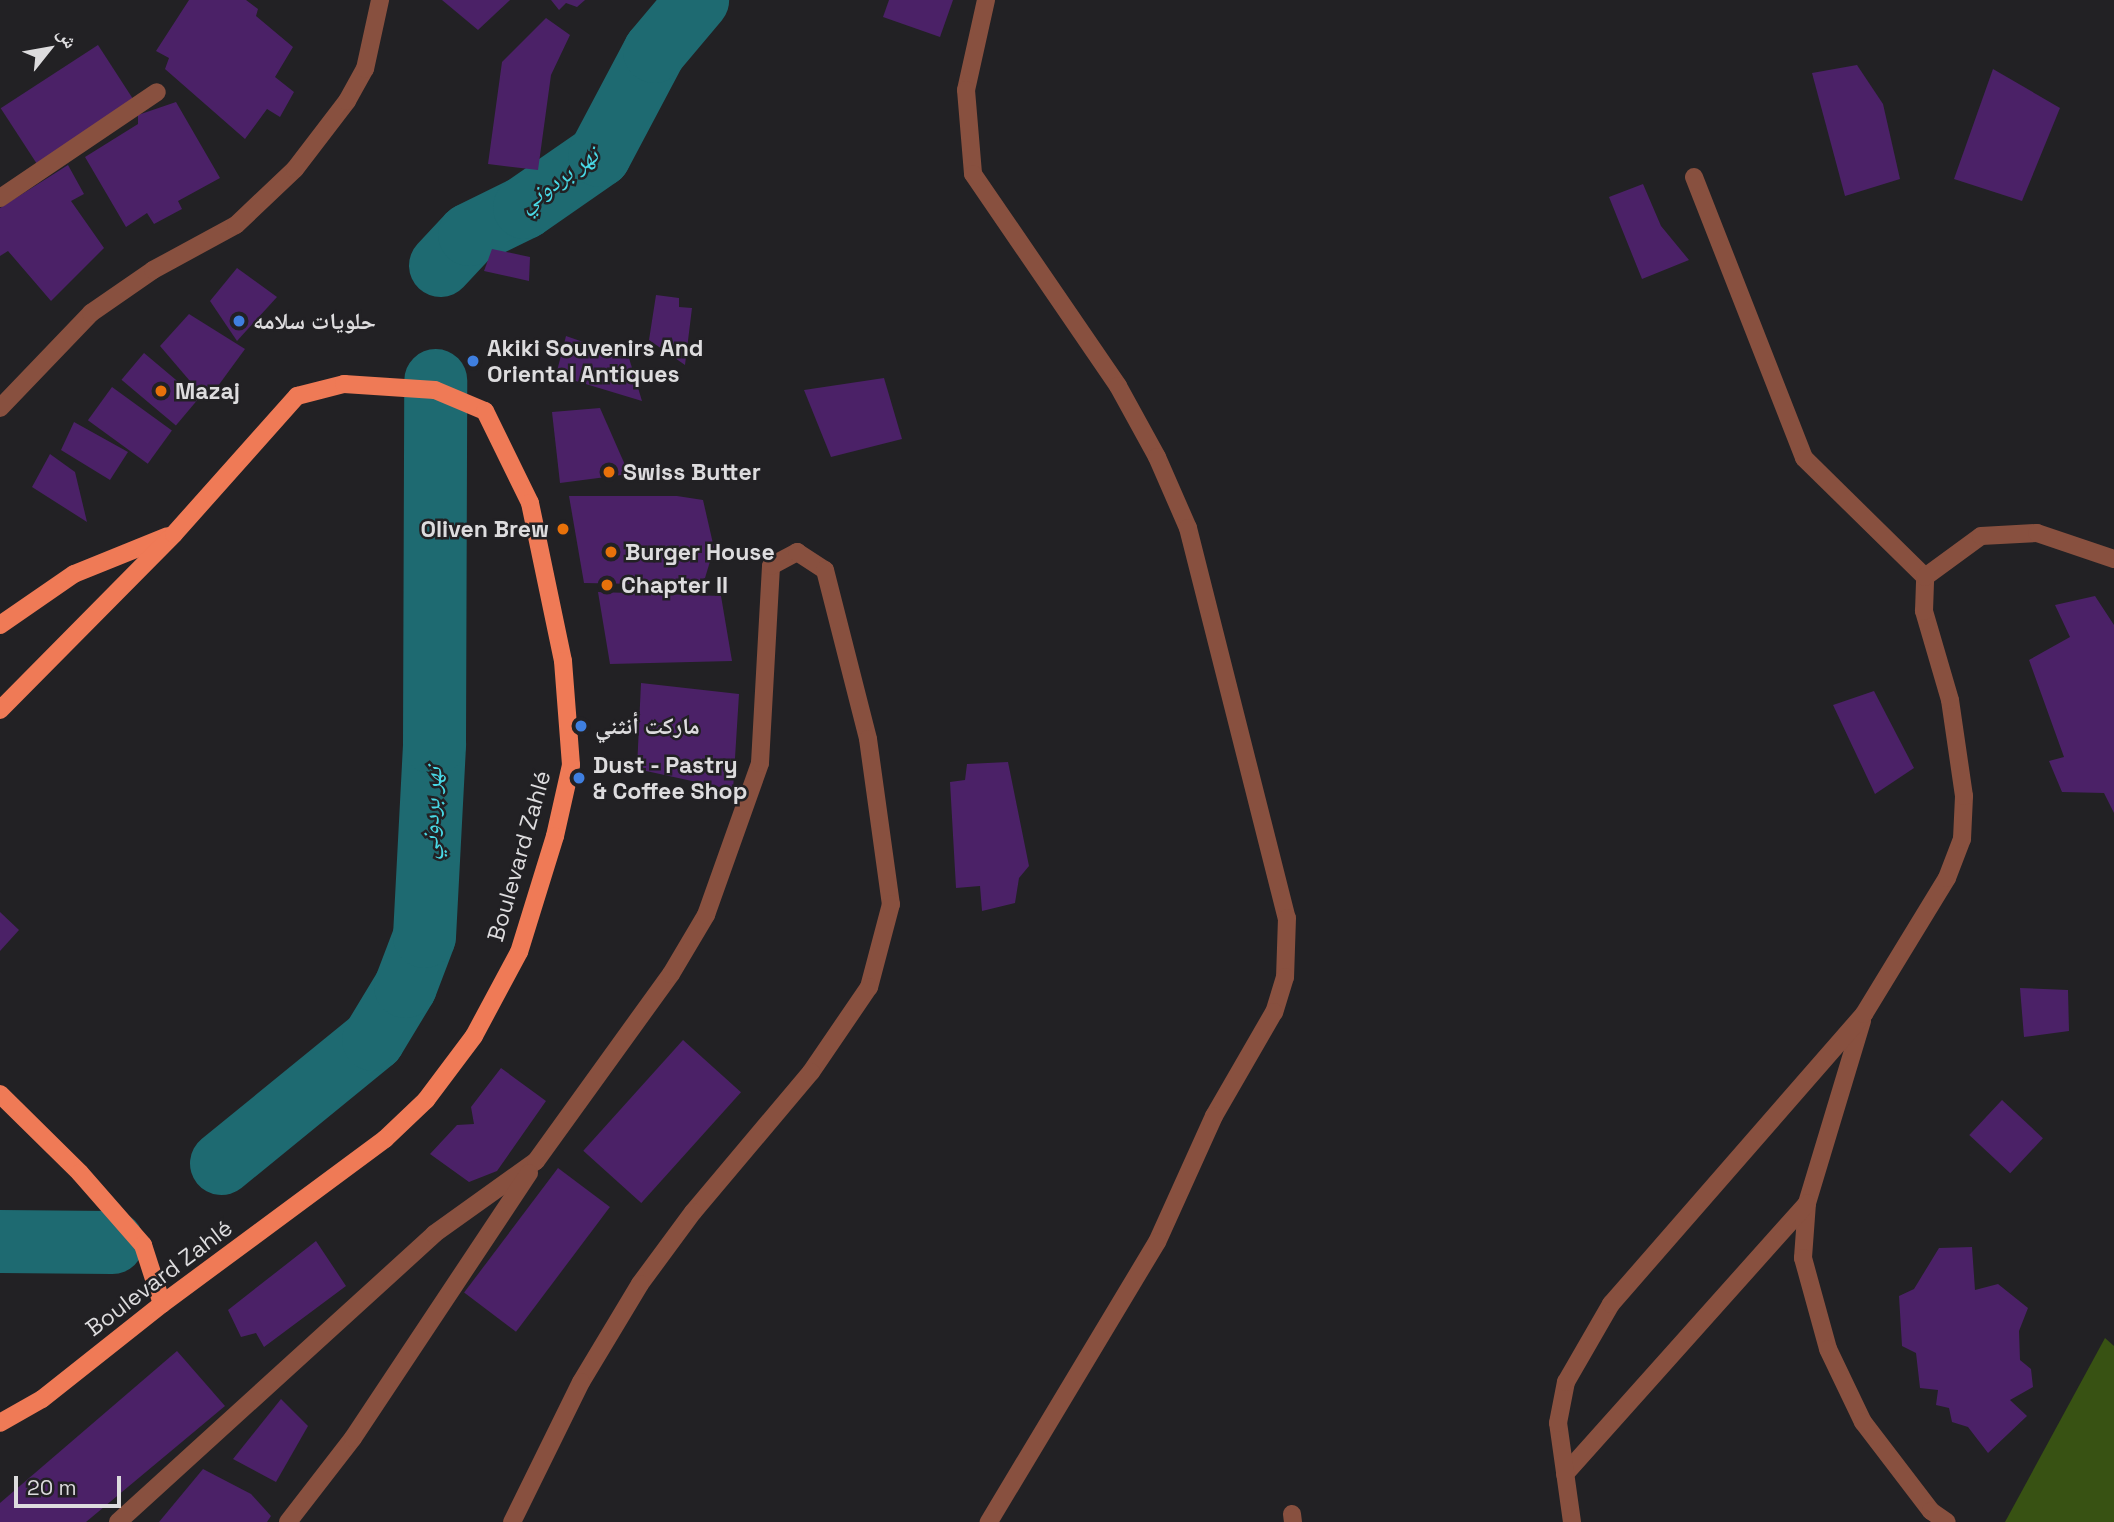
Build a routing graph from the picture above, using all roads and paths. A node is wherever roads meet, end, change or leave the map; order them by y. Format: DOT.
graph roads {
  1 [pos="380,0"];
  2 [pos="986,0"];
  3 [pos="158,92"];
  4 [pos="1694,177"];
  5 [pos="0,198"];
  6 [pos="0,408"];
  7 [pos="174,534"];
  8 [pos="2114,559"];
  9 [pos="1925,577"];
  10 [pos="0,625"];
  11 [pos="0,710"];
  12 [pos="1864,1014"];
  13 [pos="0,1094"];
  14 [pos="536,1161"];
  15 [pos="1807,1203"];
  16 [pos="162,1304"];
  17 [pos="0,1423"];
  18 [pos="1565,1474"];
  19 [pos="118,1522"];
  20 [pos="288,1522"];
  21 [pos="512,1522"];
  22 [pos="989,1522"];
  23 [pos="1572,1522"];
  24 [pos="1947,1522"];
  1 -- 6 [label="street"];
  2 -- 22 [label="street"];
  3 -- 5 [label="street"];
  4 -- 9 [label="street"];
  7 -- 10 [label="main road"];
  7 -- 11 [label="main road, Boulevard Zahlé"];
  7 -- 16 [label="main road, Boulevard Zahlé"];
  8 -- 9 [label="street"];
  9 -- 12 [label="street"];
  12 -- 15 [label="street"];
  12 -- 18 [label="street"];
  13 -- 16 [label="main road"];
  14 -- 19 [label="street"];
  14 -- 20 [label="street"];
  14 -- 21 [label="street"];
  15 -- 18 [label="street"];
  15 -- 24 [label="street"];
  16 -- 17 [label="main road, Boulevard Zahlé"];
  18 -- 23 [label="street"];
}
